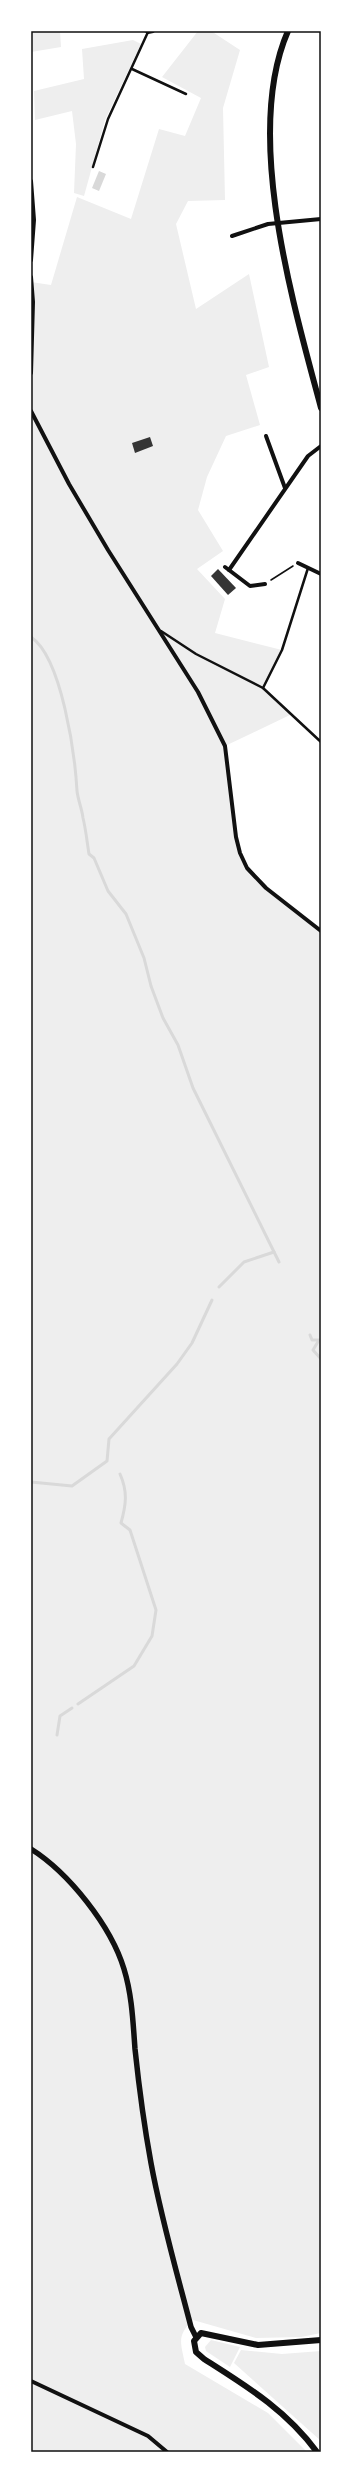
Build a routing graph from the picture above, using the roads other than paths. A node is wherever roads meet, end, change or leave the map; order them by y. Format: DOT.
graph roads {
  1 [pos="148,31"];
  2 [pos="288,31"];
  3 [pos="132,69"];
  4 [pos="186,94"];
  5 [pos="93,167"];
  6 [pos="31,181"];
  7 [pos="321,219"];
  8 [pos="277,223"];
  9 [pos="232,236"];
  10 [pos="31,260"];
  11 [pos="31,277"];
  12 [pos="31,374"];
  13 [pos="321,408"];
  14 [pos="31,411"];
  15 [pos="266,436"];
  16 [pos="321,446"];
  17 [pos="285,488"];
  18 [pos="298,563"];
  19 [pos="224,567"];
  20 [pos="309,568"];
  21 [pos="229,570"];
  22 [pos="321,574"];
  23 [pos="265,584"];
  24 [pos="160,631"];
  25 [pos="263,688"];
  26 [pos="321,742"];
  27 [pos="321,931"];
  28 [pos="31,1849"];
  29 [pos="196,2337"];
  30 [pos="321,2340"];
  31 [pos="31,2381"];
  32 [pos="166,2452"];
  33 [pos="317,2452"];
  1 -- 3 [label="lane"];
  2 -- 8 [label="main road"];
  3 -- 4 [label="lane"];
  3 -- 5 [label="lane"];
  6 -- 10 [label="street"];
  7 -- 8 [label="street"];
  8 -- 9 [label="street"];
  8 -- 13 [label="main road"];
  11 -- 12 [label="street"];
  14 -- 24 [label="street"];
  15 -- 17 [label="street"];
  16 -- 17 [label="street"];
  17 -- 21 [label="street"];
  18 -- 20 [label="street"];
  19 -- 21 [label="street"];
  20 -- 22 [label="street"];
  20 -- 25 [label="lane"];
  21 -- 23 [label="street"];
  24 -- 25 [label="lane"];
  24 -- 27 [label="street"];
  25 -- 26 [label="lane"];
  28 -- 29 [label="street"];
  29 -- 30 [label="main road"];
  29 -- 33 [label="main road"];
  31 -- 32 [label="street"];
}
